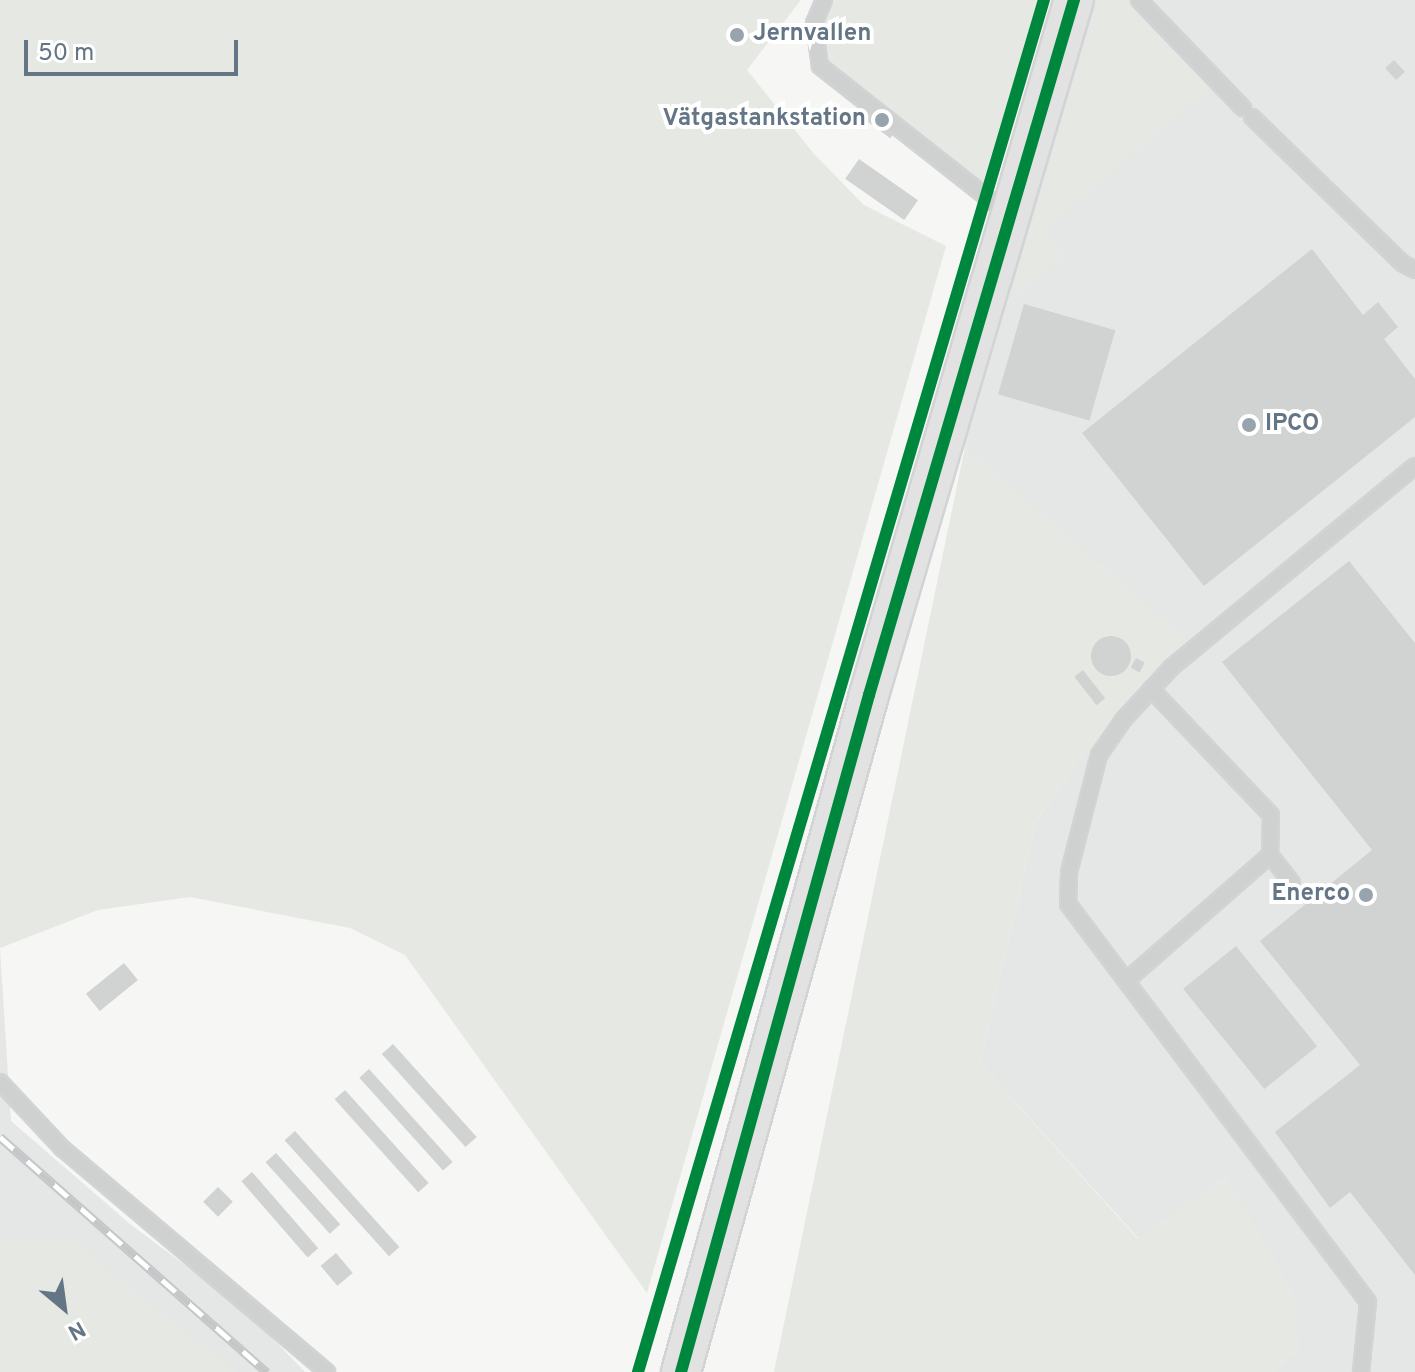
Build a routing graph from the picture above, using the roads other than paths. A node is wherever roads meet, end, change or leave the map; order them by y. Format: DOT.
graph roads {
  1 [pos="824,0"];
  2 [pos="1074,0"];
  3 [pos="1139,0"];
  4 [pos="1009,215"];
  5 [pos="1415,270"];
  6 [pos="1415,466"];
  7 [pos="1151,689"];
  8 [pos="1270,855"];
  9 [pos="1292,883"];
  10 [pos="1126,981"];
  11 [pos="0,1082"];
  12 [pos="327,1372"];
  13 [pos="681,1372"];
  14 [pos="1361,1372"];
  1 -- 4 [label="lane"];
  2 -- 4 [label="street"];
  3 -- 5 [label="lane"];
  4 -- 13 [label="street"];
  6 -- 7 [label="lane"];
  7 -- 8 [label="lane"];
  7 -- 10 [label="lane"];
  8 -- 9 [label="lane"];
  8 -- 10 [label="lane"];
  10 -- 14 [label="lane"];
  11 -- 12 [label="lane"];
}
